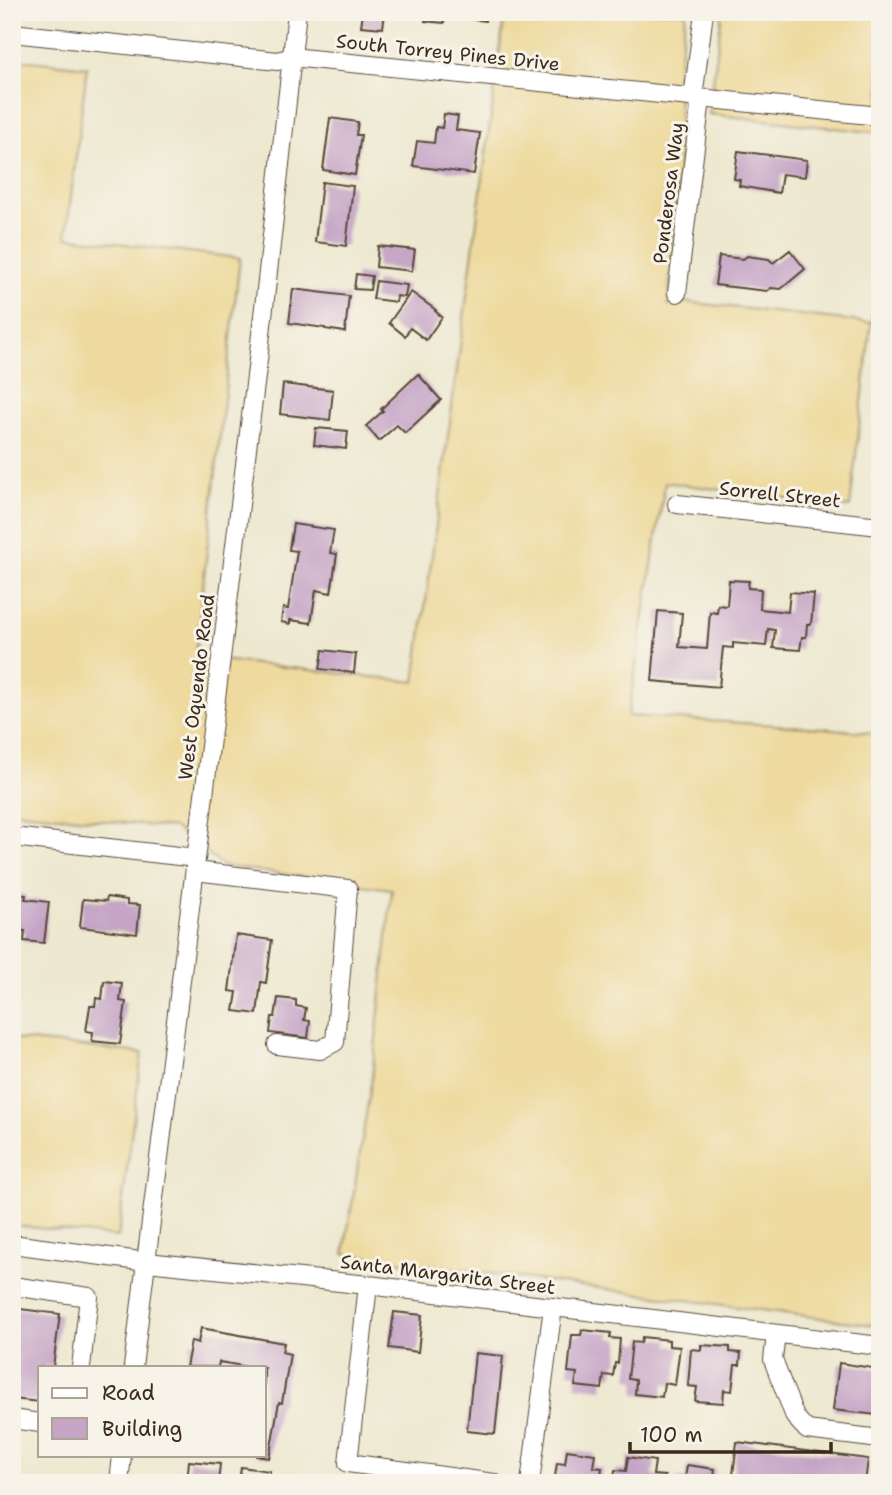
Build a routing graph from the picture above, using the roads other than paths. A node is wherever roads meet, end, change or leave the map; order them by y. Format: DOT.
graph roads {
  1 [pos="297,12"];
  2 [pos="704,12"];
  3 [pos="12,33"];
  4 [pos="291,57"];
  5 [pos="697,98"];
  6 [pos="880,116"];
  7 [pos="677,293"];
  8 [pos="677,505"];
  9 [pos="880,526"];
  10 [pos="12,837"];
  11 [pos="195,864"];
  12 [pos="277,1045"];
  13 [pos="12,1244"];
  14 [pos="146,1262"];
  15 [pos="368,1285"];
  16 [pos="12,1286"];
  17 [pos="553,1307"];
  18 [pos="776,1334"];
  19 [pos="880,1346"];
  20 [pos="82,1366"];
  21 [pos="133,1366"];
  22 [pos="12,1419"];
  23 [pos="38,1423"];
  24 [pos="880,1439"];
  25 [pos="122,1456"];
  26 [pos="119,1483"];
  27 [pos="494,1483"];
  28 [pos="530,1483"];
  1 -- 4 [label="street, West Oquendo Road"];
  2 -- 5 [label="street, Ponderosa Way"];
  3 -- 4 [label="street, South Torrey Pines Drive"];
  4 -- 5 [label="street, South Torrey Pines Drive"];
  4 -- 11 [label="street, West Oquendo Road"];
  5 -- 6 [label="street, South Torrey Pines Drive"];
  5 -- 7 [label="street, Ponderosa Way"];
  8 -- 9 [label="street, Sorrell Street"];
  10 -- 11 [label="street"];
  11 -- 12 [label="street"];
  11 -- 14 [label="street, West Oquendo Road"];
  13 -- 14 [label="street, Santa Margarita Street"];
  14 -- 15 [label="street, Santa Margarita Street"];
  14 -- 21 [label="street, West Oquendo Road"];
  15 -- 17 [label="street, Santa Margarita Street"];
  15 -- 27 [label="street"];
  16 -- 20 [label="street"];
  17 -- 18 [label="street, Santa Margarita Street"];
  17 -- 28 [label="street"];
  18 -- 19 [label="street, Santa Margarita Street"];
  18 -- 24 [label="street"];
  22 -- 23 [label="street"];
  25 -- 26 [label="street"];
}
